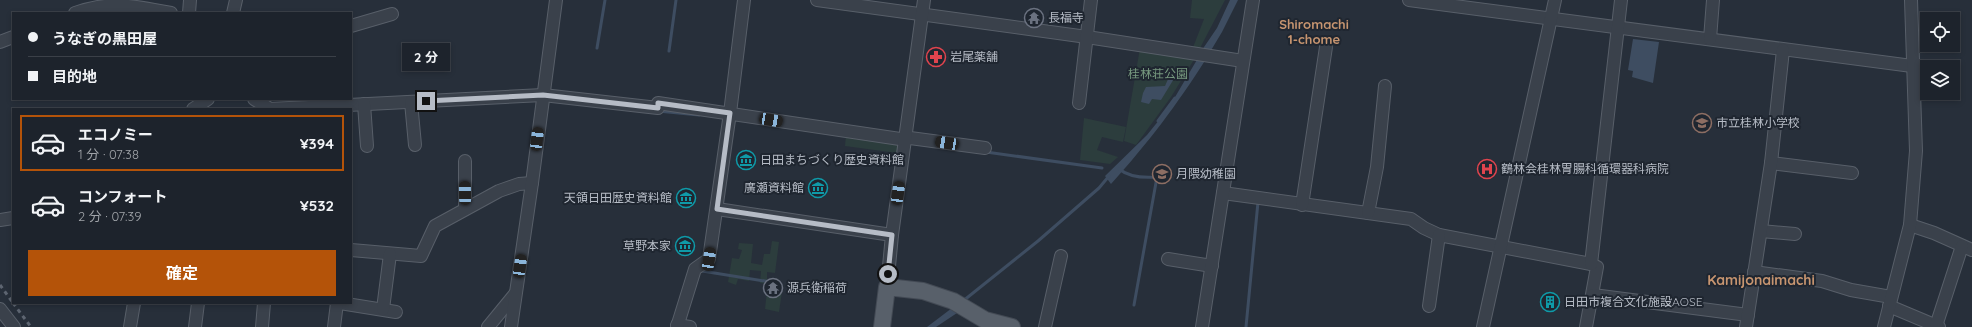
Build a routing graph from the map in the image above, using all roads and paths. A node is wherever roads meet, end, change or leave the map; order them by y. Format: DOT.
graph roads {
  1 [pos="190,0"];
  2 [pos="236,0"];
  3 [pos="556,0"];
  4 [pos="744,0"];
  5 [pos="817,0"];
  6 [pos="924,0"];
  7 [pos="1091,0"];
  8 [pos="1253,0"];
  9 [pos="1409,0"];
  10 [pos="1555,0"];
  11 [pos="1621,0"];
  12 [pos="1714,0"];
  13 [pos="1911,0"];
  14 [pos="89,4"];
  15 [pos="77,12"];
  16 [pos="166,12"];
  17 [pos="189,12"];
  18 [pos="233,12"];
  19 [pos="392,14"];
  20 [pos="922,15"];
  21 [pos="1552,19"];
  22 [pos="352,26"];
  23 [pos="1619,28"];
  24 [pos="12,37"];
  25 [pos="1087,37"];
  26 [pos="1710,39"];
  27 [pos="0,42"];
  28 [pos="1326,46"];
  29 [pos="1783,50"];
  30 [pos="1243,61"];
  31 [pos="1912,66"];
  32 [pos="1385,86"];
  33 [pos="543,95"];
  34 [pos="206,100"];
  35 [pos="256,100"];
  36 [pos="1079,103"];
  37 [pos="364,104"];
  38 [pos="411,104"];
  39 [pos="194,108"];
  40 [pos="268,108"];
  41 [pos="289,108"];
  42 [pos="730,113"];
  43 [pos="905,137"];
  44 [pos="415,145"];
  45 [pos="367,146"];
  46 [pos="985,148"];
  47 [pos="465,161"];
  48 [pos="1771,163"];
  49 [pos="1852,173"];
  50 [pos="532,183"];
  51 [pos="1223,193"];
  52 [pos="1302,205"];
  53 [pos="466,209"];
  54 [pos="717,209"];
  55 [pos="1368,213"];
  56 [pos="12,218"];
  57 [pos="0,220"];
  58 [pos="1910,225"];
  59 [pos="1761,230"];
  60 [pos="1795,234"];
  61 [pos="892,235"];
  62 [pos="1439,235"];
  63 [pos="1500,248"];
  64 [pos="1967,248"];
  65 [pos="352,250"];
  66 [pos="390,254"];
  67 [pos="1061,256"];
  68 [pos="1168,259"];
  69 [pos="1591,264"];
  70 [pos="1212,266"];
  71 [pos="1754,272"];
  72 [pos="887,287"];
  73 [pos="516,292"];
  74 [pos="1593,296"];
  75 [pos="1890,301"];
  76 [pos="134,304"];
  77 [pos="198,304"];
  78 [pos="264,304"];
  79 [pos="337,304"];
  80 [pos="347,304"];
  81 [pos="1429,306"];
  82 [pos="0,309"];
  83 [pos="383,309"];
  84 [pos="396,312"];
  85 [pos="1747,321"];
  86 [pos="677,326"];
  87 [pos="1937,326"];
  88 [pos="14,327"];
  89 [pos="130,327"];
  90 [pos="195,327"];
  91 [pos="262,327"];
  92 [pos="334,327"];
  93 [pos="488,327"];
  94 [pos="511,327"];
  95 [pos="690,327"];
  96 [pos="882,327"];
  97 [pos="1012,327"];
  98 [pos="1045,327"];
  99 [pos="1202,327"];
  100 [pos="1483,327"];
  101 [pos="1586,327"];
  102 [pos="1884,327"];
  1 -- 17 [label="street"];
  2 -- 18 [label="street"];
  3 -- 33 [label="street"];
  4 -- 42 [label="street"];
  5 -- 20 [label="street"];
  6 -- 20 [label="street"];
  7 -- 25 [label="street"];
  8 -- 30 [label="street"];
  9 -- 21 [label="street"];
  10 -- 21 [label="street"];
  11 -- 23 [label="street"];
  12 -- 26 [label="street"];
  13 -- 31 [label="street"];
  14 -- 15 [label="street"];
  14 -- 16 [label="street"];
  19 -- 22 [label="street"];
  20 -- 25 [label="street"];
  20 -- 43 [label="street"];
  21 -- 23 [label="street"];
  21 -- 63 [label="street"];
  23 -- 26 [label="street"];
  23 -- 69 [label="street"];
  24 -- 27 [label="street"];
  25 -- 30 [label="street"];
  25 -- 36 [label="street"];
  26 -- 29 [label="street"];
  28 -- 52 [label="street"];
  29 -- 31 [label="street"];
  29 -- 48 [label="street"];
  30 -- 51 [label="street"];
  31 -- 58 [label="street"];
  32 -- 55 [label="street"];
  33 -- 38 [label="street"];
  33 -- 42 [label="street"];
  33 -- 50 [label="street"];
  34 -- 39 [label="street"];
  35 -- 40 [label="street"];
  37 -- 38 [label="street"];
  37 -- 41 [label="street"];
  37 -- 45 [label="street"];
  38 -- 44 [label="street"];
  42 -- 43 [label="street"];
  42 -- 54 [label="street"];
  43 -- 46 [label="street"];
  43 -- 61 [label="street"];
  47 -- 53 [label="street"];
  48 -- 49 [label="street"];
  48 -- 59 [label="street"];
  50 -- 53 [label="street"];
  50 -- 73 [label="street"];
  51 -- 52 [label="street"];
  51 -- 70 [label="street"];
  52 -- 55 [label="street"];
  53 -- 66 [label="street"];
  54 -- 61 [label="street"];
  54 -- 86 [label="street"];
  55 -- 62 [label="street"];
  56 -- 57 [label="street"];
  58 -- 64 [label="street"];
  58 -- 75 [label="street"];
  59 -- 60 [label="street"];
  59 -- 71 [label="street"];
  61 -- 72 [label="street"];
  62 -- 63 [label="street"];
  62 -- 81 [label="street"];
  63 -- 69 [label="street"];
  63 -- 100 [label="street"];
  64 -- 87 [label="street"];
  65 -- 66 [label="street"];
  66 -- 83 [label="street"];
  67 -- 98 [label="street"];
  68 -- 70 [label="street"];
  69 -- 74 [label="street"];
  70 -- 99 [label="street"];
  71 -- 75 [label="street"];
  71 -- 85 [label="street"];
  72 -- 96 [label="main road"];
  72 -- 97 [label="main road"];
  73 -- 93 [label="street"];
  73 -- 94 [label="street"];
  74 -- 85 [label="street"];
  74 -- 101 [label="street"];
  75 -- 87 [label="street"];
  75 -- 102 [label="street"];
  76 -- 89 [label="street"];
  77 -- 90 [label="street"];
  78 -- 91 [label="street"];
  79 -- 92 [label="street"];
  80 -- 83 [label="street"];
  82 -- 88 [label="street"];
  83 -- 84 [label="street"];
  86 -- 95 [label="street"];
}
